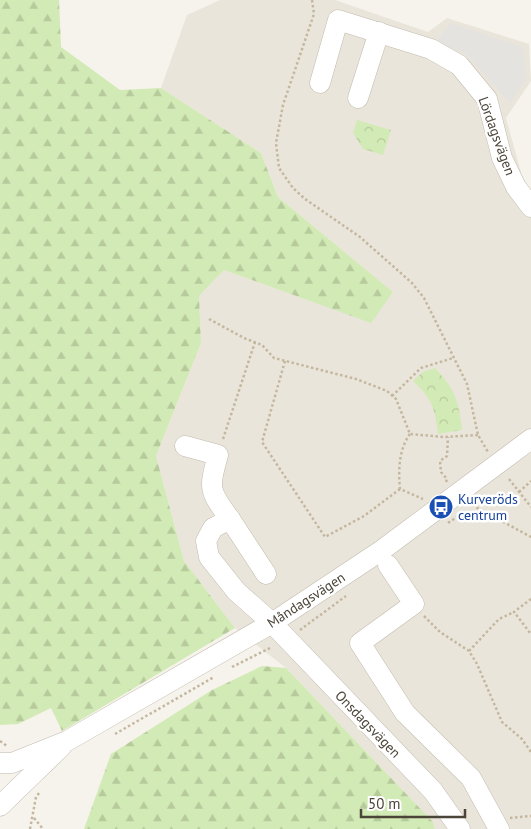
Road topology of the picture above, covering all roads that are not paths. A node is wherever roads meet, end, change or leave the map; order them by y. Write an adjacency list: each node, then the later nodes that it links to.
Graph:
1 (379, 32): 2 (street, Lördagsvägen); 3 (street); 4 (street, Lördagsvägen)
2 (320, 84)
3 (358, 98)
4 (531, 207)
5 (531, 439): 10 (street, Måndagsvägen)
6 (184, 446): 7 (street)
7 (230, 519): 9 (street); 10 (street, Onsdagsvägen)
8 (388, 565): 15 (street)
9 (266, 574)
10 (272, 623): 11 (street, Måndagsvägen); 14 (street, Onsdagsvägen)
11 (67, 741): 12 (street, Måndagsvägen); 13 (street, Måndagsvägen)
12 (0, 763)
13 (0, 806)
14 (460, 829)
15 (499, 829)

